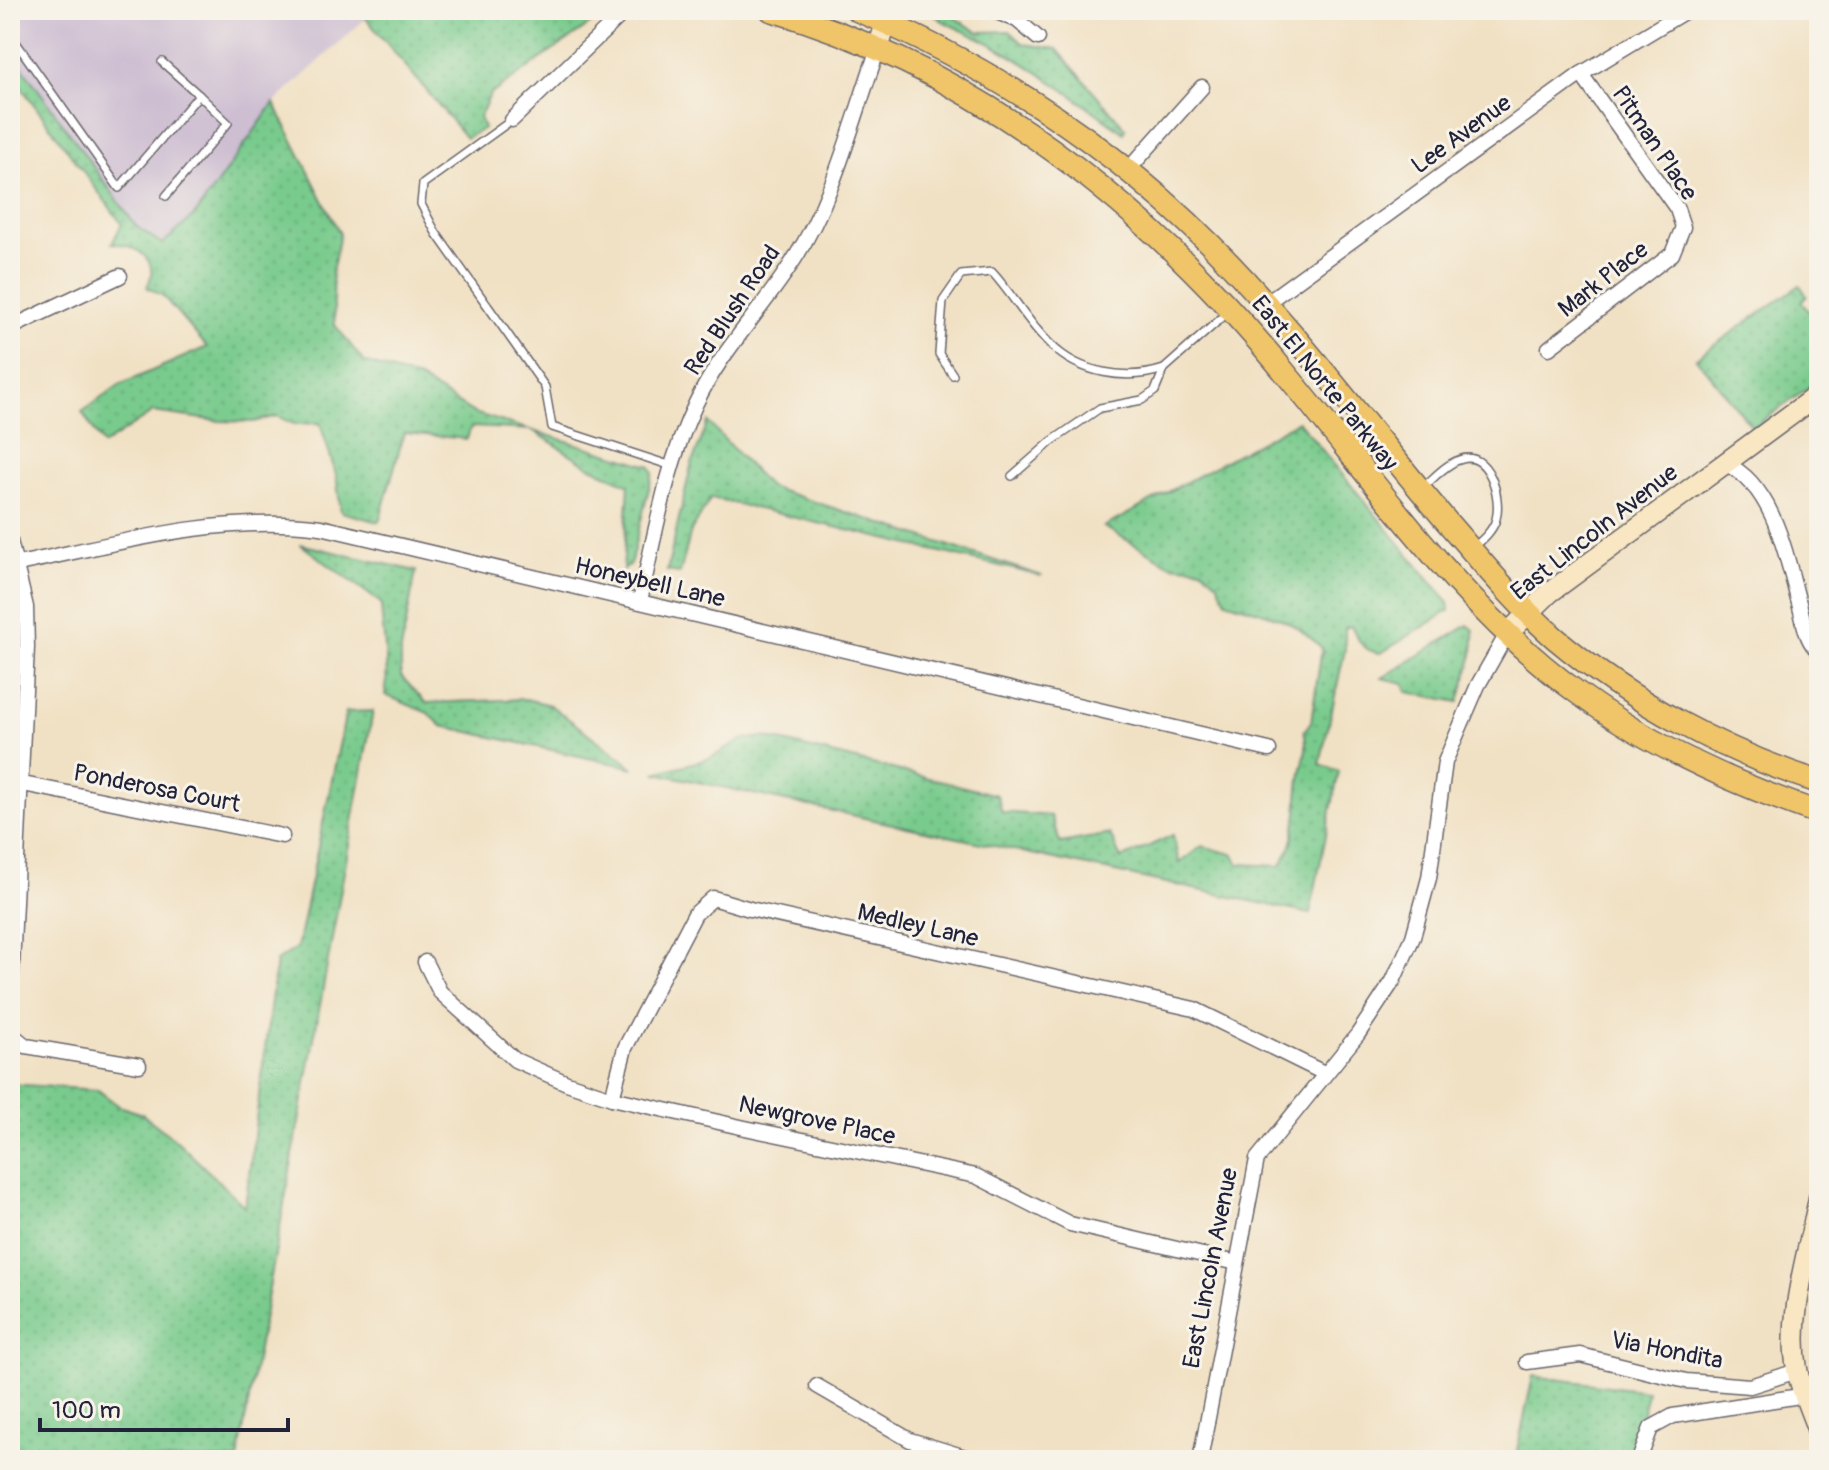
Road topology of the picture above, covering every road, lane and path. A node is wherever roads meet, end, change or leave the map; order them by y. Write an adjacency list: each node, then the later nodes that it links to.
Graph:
1 (626, 10): 14 (street)
2 (771, 10): 9 (main road, East El Norte Parkway)
3 (857, 10): 6 (main road, East El Norte Parkway)
4 (992, 10): 8 (street)
5 (1687, 10): 11 (street, Lee Avenue)
6 (888, 16): 9 (main road); 15 (main road, East El Norte Parkway)
7 (10, 34): 13 (lane)
8 (1038, 38)
9 (878, 49): 20 (main road, East El Norte Parkway); 27 (street, Red Blush Road)
10 (162, 62): 13 (lane)
11 (1581, 74): 17 (street, Pitman Place); 19 (street, Lee Avenue)
12 (1202, 87): 15 (street)
13 (199, 95): 16 (lane)
14 (512, 120): 27 (lane)
15 (1128, 170): 19 (main road, East El Norte Parkway)
16 (166, 196)
17 (1680, 240): 22 (street, Mark Place)
18 (120, 276): 21 (street)
19 (1266, 303): 29 (main road, East El Norte Parkway)
20 (1232, 309): 23 (lane); 35 (main road, East El Norte Parkway)
21 (10, 328)
22 (1549, 348)
23 (1164, 369): 24 (lane); 28 (lane)
24 (953, 375)
25 (1819, 394): 26 (main road, East Lincoln Avenue)
26 (1726, 464): 34 (main road, East Lincoln Avenue); 36 (street)
27 (672, 466): 33 (street, Red Blush Road)
28 (1012, 476)
29 (1419, 489): 31 (main road, East El Norte Parkway); 31 (lane)
30 (10, 541): 32 (street)
31 (1471, 550): 34 (main road, East El Norte Parkway)
32 (18, 564): 33 (street, Honeybell Lane); 39 (street)
33 (640, 601): 37 (street, Honeybell Lane)
34 (1529, 612): 35 (main road, East Lincoln Avenue); 38 (main road, East El Norte Parkway)
35 (1507, 634): 40 (main road, East El Norte Parkway); 46 (street, East Lincoln Avenue)
36 (1819, 651)
37 (1269, 750)
38 (1819, 782)
39 (23, 784): 41 (street, Ponderosa Court); 43 (street)
40 (1819, 813)
41 (282, 836)
42 (425, 962): 47 (street, Newgrove Place)
43 (10, 1009)
44 (10, 1033): 45 (street)
45 (139, 1065)
46 (1324, 1073): 47 (street, Medley Lane); 49 (street, East Lincoln Avenue)
47 (612, 1098): 49 (street, Newgrove Place)
48 (1819, 1198): 51 (main road)
49 (1237, 1263): 56 (street, East Lincoln Avenue)
50 (1527, 1362): 51 (street, Via Hondita)
51 (1797, 1371): 53 (main road)
52 (817, 1386): 55 (street)
53 (1806, 1395): 54 (main road); 57 (street)
54 (1819, 1434)
55 (975, 1460)
56 (1200, 1460)
57 (1639, 1460)

